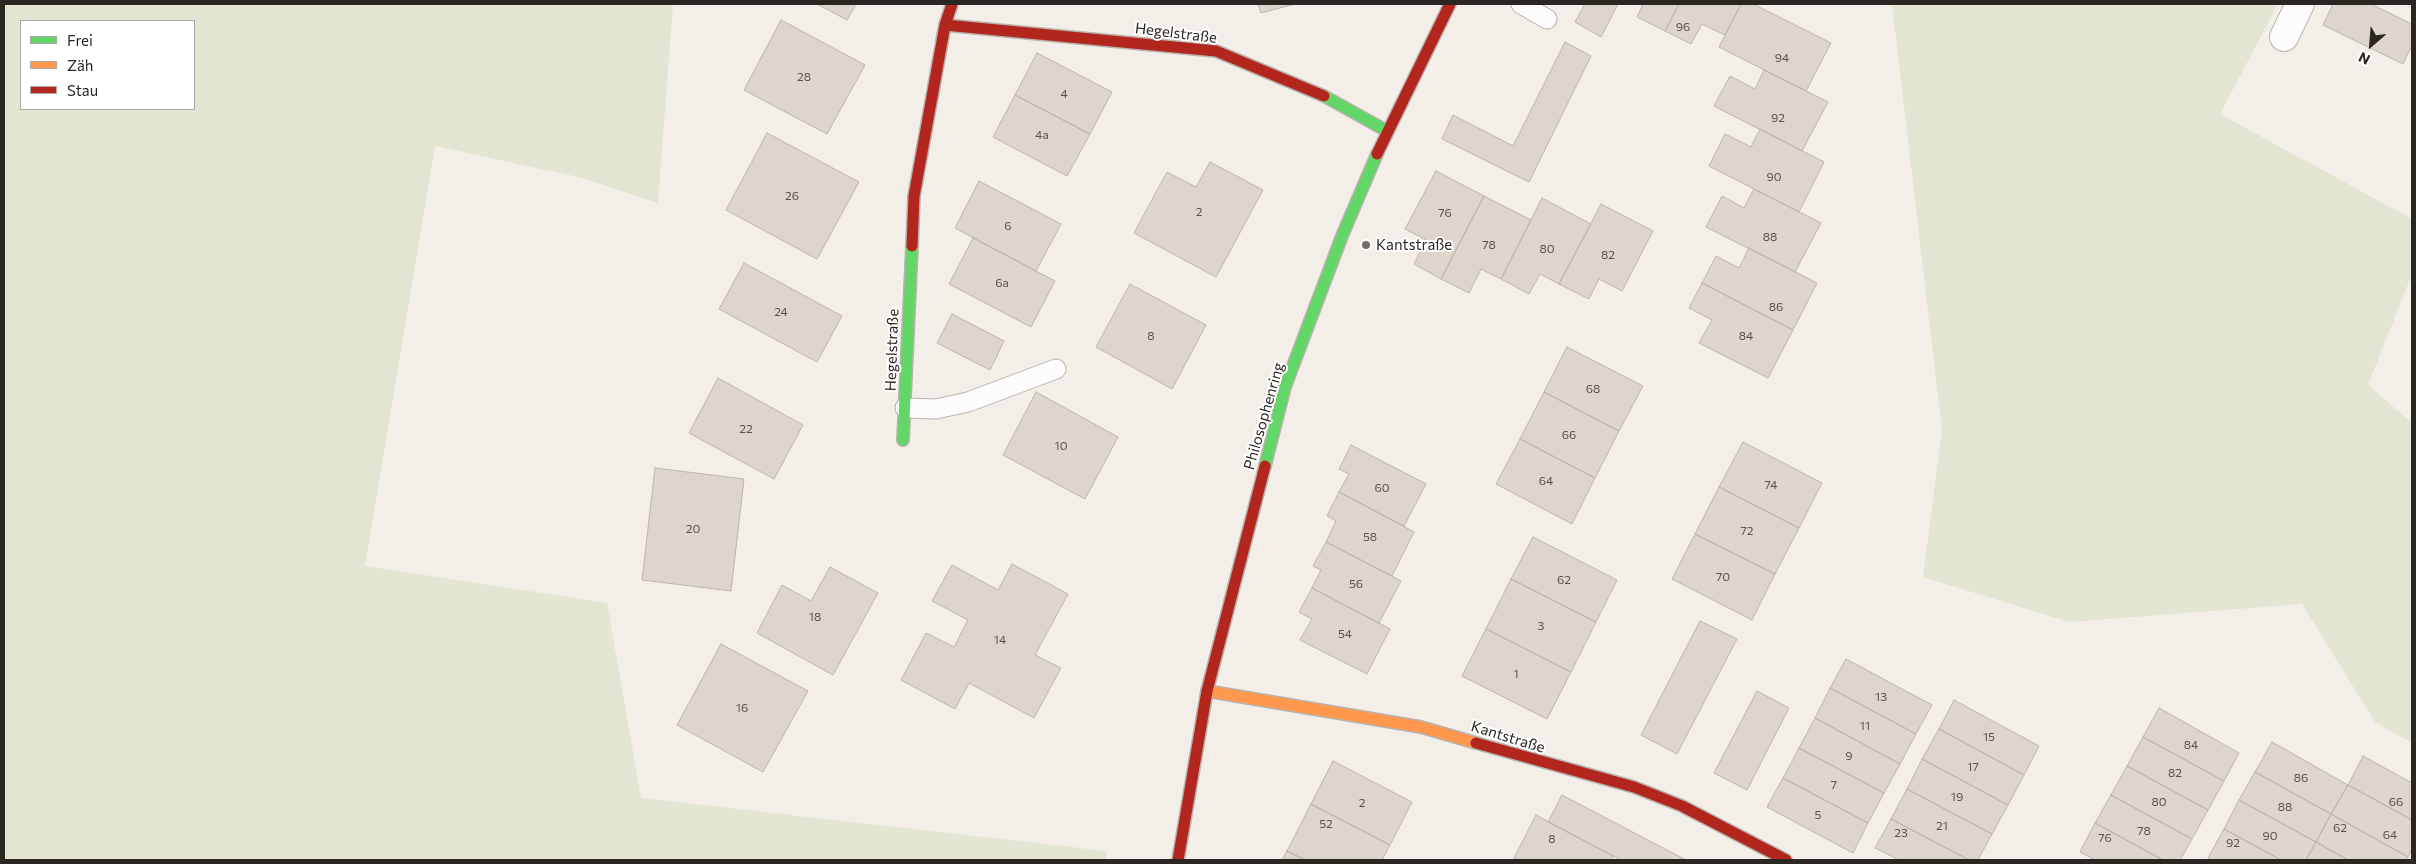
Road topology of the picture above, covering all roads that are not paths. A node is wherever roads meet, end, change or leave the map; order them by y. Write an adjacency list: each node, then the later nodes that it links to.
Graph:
1 (952, 4): 6 (street, Hegelstraße)
2 (1450, 4): 8 (street, Philosophenring)
3 (1521, 4): 5 (lane)
4 (2300, 4): 7 (street)
5 (1547, 18)
6 (945, 25): 8 (street, Hegelstraße); 10 (street, Hegelstraße)
7 (2284, 37)
8 (1387, 130): 12 (street, Philosophenring)
9 (1056, 369): 10 (lane)
10 (905, 408): 11 (street, Hegelstraße)
11 (903, 440)
12 (1208, 691): 13 (street, Philosophenring); 14 (street, Kantstraße)
13 (1178, 860)
14 (1786, 860)

